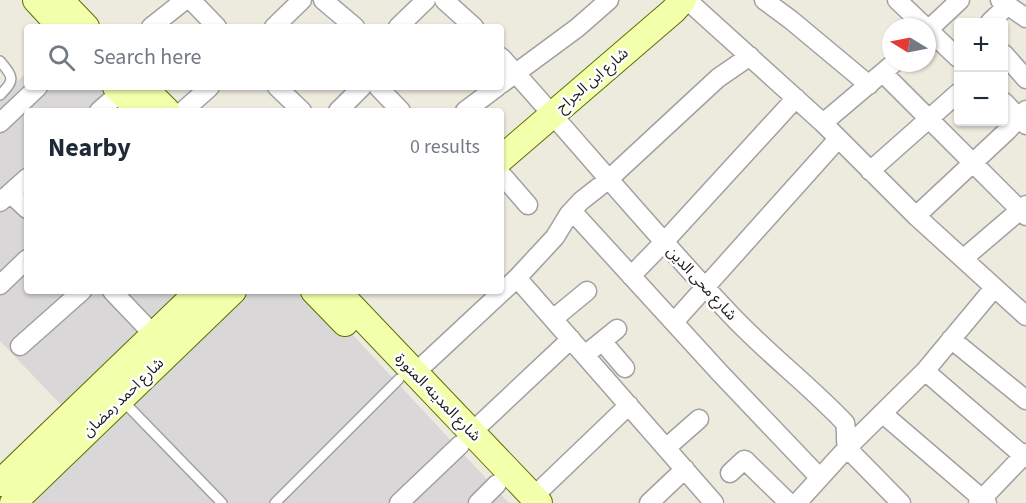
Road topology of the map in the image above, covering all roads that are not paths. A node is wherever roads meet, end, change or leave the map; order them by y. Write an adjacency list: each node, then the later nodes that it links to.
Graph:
1 (36, 0): 19 (street)
2 (60, 0): 20 (street)
3 (185, 0): 21 (street)
4 (190, 0): 22 (street)
5 (302, 0): 23 (street)
6 (323, 0): 24 (street)
7 (426, 0): 25 (street)
8 (444, 0): 26 (street)
9 (609, 0): 35 (street)
10 (685, 0): 29 (street); 60 (street, شارع ابن الجراح)
11 (764, 0): 38 (street)
12 (897, 0): 15 (street)
13 (960, 0): 18 (street)
14 (1004, 3): 16 (street); 17 (street)
15 (916, 18)
16 (993, 18)
17 (1026, 18)
18 (936, 22)
19 (58, 24)
20 (83, 24)
21 (155, 24)
22 (214, 24)
23 (277, 24)
24 (351, 24)
25 (401, 24)
26 (471, 24)
27 (936, 37): 28 (street)
28 (954, 53)
29 (750, 56): 50 (street); 70 (street)
30 (1008, 59): 36 (street)
31 (504, 60): 35 (street, شارع محى الدين)
32 (0, 61): 48 (lane)
33 (884, 72): 38 (street)
34 (891, 72): 62 (street)
35 (516, 73): 37 (street); 60 (street, شارع محى الدين)
36 (1026, 79)
37 (504, 82)
38 (869, 85): 64 (street)
39 (35, 90): 63 (street)
40 (126, 90): 52 (street)
41 (128, 90): 53 (street)
42 (129, 90): 54 (street)
43 (207, 90): 55 (street)
44 (280, 90): 56 (street)
45 (359, 90): 57 (street)
46 (381, 90): 58 (street)
47 (494, 90): 59 (street)
48 (0, 95)
49 (954, 97): 62 (street)
50 (796, 98): 64 (street); 78 (street)
51 (1008, 105): 61 (street)
52 (103, 108)
53 (138, 108)
54 (161, 108)
55 (186, 108)
56 (299, 108)
57 (341, 108)
58 (398, 108)
59 (469, 108)
60 (553, 114): 66 (street, شارع ابن الجراح); 70 (street, شارع محى الدين)
61 (1024, 118): 67 (street)
62 (930, 119): 67 (street); 68 (street)
63 (0, 123)
64 (823, 123): 65 (street)
65 (838, 139): 68 (street); 84 (street)
66 (504, 156)
67 (973, 163): 75 (street); 77 (street)
68 (870, 171): 77 (street)
69 (504, 177): 73 (street)
70 (609, 179): 76 (street); 78 (street, شارع محى الدين)
71 (24, 181): 72 (street)
72 (5, 198): 74 (street)
73 (528, 205)
74 (24, 208)
75 (1024, 210): 79 (street)
76 (572, 211): 81 (street); 82 (street)
77 (916, 216): 79 (street)
78 (664, 242): 81 (street); 84 (street, شارع محى الدين)
79 (964, 258): 85 (street)
80 (24, 262): 83 (street)
81 (631, 276): 97 (street)
82 (517, 278): 86 (street); 96 (street)
83 (0, 285)
84 (705, 287): 97 (street); 115 (street, شارع محى الدين)
85 (994, 288): 95 (street); 101 (street)
86 (504, 290)
87 (587, 291): 96 (street)
88 (79, 294): 103 (street)
89 (115, 294): 99 (street)
90 (196, 294): 99 (street, شارع احمد رمضان)
91 (230, 294): 108 (street, شارع احمد رمضان)
92 (317, 294): 107 (street, شارع المدينه المنورة)
93 (345, 294): 107 (street, شارع المدينه المنورة)
94 (499, 294): 107 (street)
95 (1026, 316)
96 (553, 320): 100 (street)
97 (674, 322): 119 (street)
98 (617, 329): 102 (street)
99 (154, 335): 120 (street, شارع احمد رمضان)
100 (571, 339): 104 (street); 113 (street)
101 (951, 339): 106 (street); 109 (street)
102 (602, 341): 104 (street); 105 (street)
103 (20, 346)
104 (585, 356): 110 (street)
105 (625, 368)
106 (925, 371): 111 (street); 116 (street)
107 (407, 376): 113 (street, شارع المدينه المنورة); 127 (lane)
108 (120, 398): 125 (street, شارع احمد رمضان); 126 (lane)
109 (1026, 400)
110 (629, 405): 114 (street); 123 (street)
111 (882, 413): 115 (street); 124 (street)
112 (699, 419): 114 (street)
113 (466, 438): 121 (street, شارع المدينه المنورة); 123 (street, شارع المدينه المنورة); 128 (street)
114 (666, 448): 117 (street)
115 (847, 448): 119 (street); 122 (street)
116 (1025, 455): 124 (street)
117 (685, 469): 130 (street); 131 (street)
118 (729, 473): 132 (street)
119 (820, 478): 133 (street)
120 (0, 483)
121 (497, 484): 123 (street, شارع المدينه المنورة); 129 (street)
122 (894, 500)
123 (529, 501)
124 (982, 502)
125 (13, 503)
126 (222, 503)
127 (275, 503)
128 (399, 503)
129 (477, 503)
130 (649, 503)
131 (714, 503)
132 (789, 503)
133 (796, 503)

